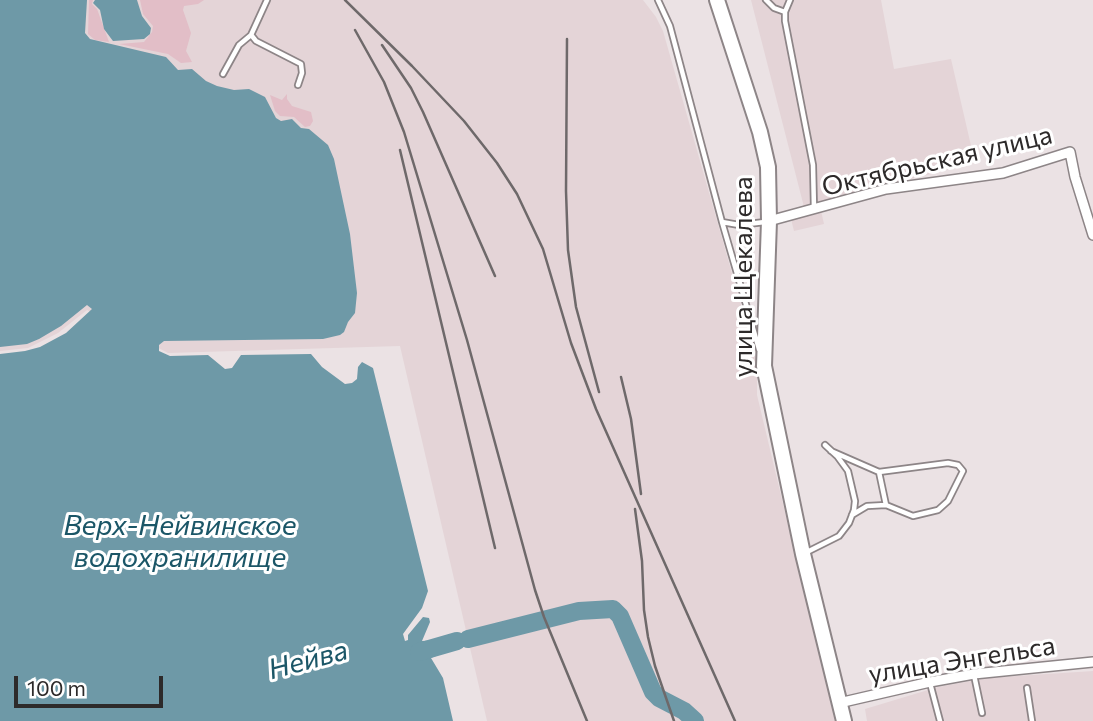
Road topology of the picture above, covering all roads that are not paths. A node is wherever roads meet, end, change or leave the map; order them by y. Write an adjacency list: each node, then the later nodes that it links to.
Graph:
1 (267, 0): 7 (lane)
2 (658, 0): 12 (lane)
3 (717, 0): 11 (main road, улица Щекалева)
4 (766, 0): 6 (lane)
5 (790, 0): 6 (lane)
6 (785, 12): 10 (lane)
7 (251, 35): 8 (lane); 9 (lane)
8 (223, 74)
9 (298, 85)
10 (814, 210): 11 (street, Октябрьская улица); 13 (street, Октябрьская улица)
11 (769, 221): 12 (lane); 14 (main road, улица Щекалева)
12 (722, 222): 14 (lane)
13 (1093, 235)
14 (764, 366): 20 (main road, улица Щекалева)
15 (825, 445): 16 (lane)
16 (831, 451): 17 (lane); 19 (lane)
17 (879, 472): 18 (lane); 18 (lane)
18 (886, 505): 19 (lane)
19 (852, 515): 20 (lane)
20 (803, 554): 25 (main road, улица Щекалева)
21 (1093, 662): 22 (street, улица Энгельса)
22 (974, 674): 23 (street, улица Энгельса); 26 (lane)
23 (930, 682): 25 (street, улица Энгельса); 28 (lane)
24 (1027, 688): 29 (lane)
25 (839, 703): 27 (main road, улица Щекалева)
26 (982, 713)
27 (844, 721)
28 (940, 721)
29 (1032, 721)

